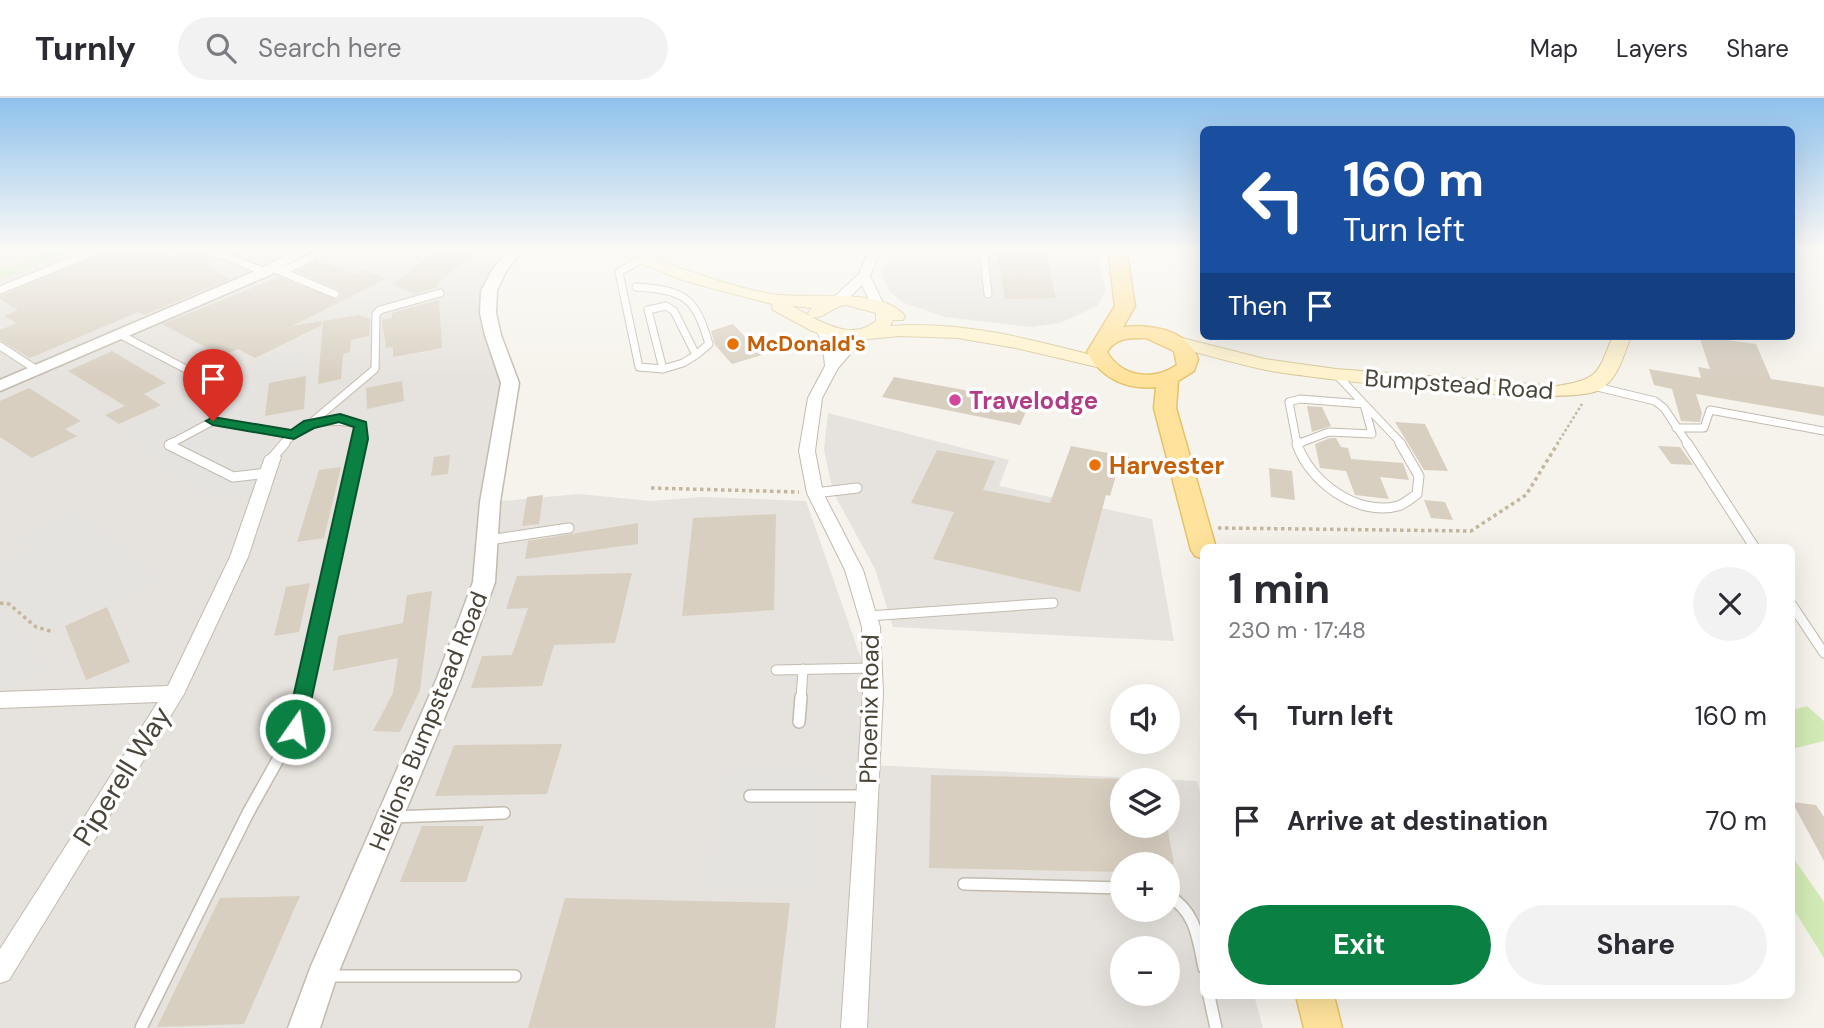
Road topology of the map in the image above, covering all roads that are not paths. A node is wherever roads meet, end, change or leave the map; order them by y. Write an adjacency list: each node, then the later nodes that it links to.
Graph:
1 (223, 291): 18 (street)
2 (328, 291): 11 (lane)
3 (489, 291): 48 (street, Helions Bumpstead Road)
4 (623, 291): 30 (lane)
5 (672, 291): 25 (lane)
6 (742, 291): 12 (main road)
7 (846, 291): 13 (street)
8 (872, 291): 15 (street)
9 (1123, 291): 14 (main road)
10 (440, 293): 39 (lane)
11 (335, 294)
12 (768, 300): 13 (main road); 16 (main road)
13 (834, 302): 15 (main road); 16 (main road)
14 (1125, 306): 20 (main road); 24 (main road)
15 (881, 308): 17 (main road); 19 (main road)
16 (820, 328): 19 (main road); 27 (street)
17 (933, 330): 19 (main road); 22 (main road)
18 (119, 334): 29 (street); 36 (lane)
19 (865, 334): 27 (street, Phoenix Road)
20 (1168, 338): 24 (main road); 26 (main road, Bumpstead Road); 28 (main road)
21 (1620, 340): 35 (main road)
22 (1024, 344): 24 (main road)
23 (0, 346): 29 (lane)
24 (1103, 348): 33 (main road)
25 (696, 355): 30 (lane); 30 (lane)
26 (1265, 364): 28 (main road, Bumpstead Road); 31 (main road, Bumpstead Road)
27 (832, 366): 46 (street, Phoenix Road)
28 (1186, 368): 32 (main road)
29 (37, 370): 34 (street)
30 (663, 370)
31 (1336, 374): 35 (main road, Bumpstead Road); 37 (lane)
32 (1167, 379): 33 (main road); 38 (main road)
33 (1139, 381): 38 (main road)
34 (0, 386)
35 (1593, 386): 40 (lane)
36 (224, 389)
37 (1364, 404): 43 (lane); 43 (lane); 43 (lane)
38 (1165, 408): 49 (main road)
39 (309, 424): 42 (lane); 74 (lane)
40 (1676, 428): 41 (lane); 50 (lane)
41 (1824, 431)
42 (294, 435): 44 (lane); 44 (lane)
43 (1297, 444)
44 (271, 465): 58 (street)
45 (857, 488): 46 (lane)
46 (815, 493): 53 (street, Phoenix Road)
47 (569, 528): 48 (lane)
48 (489, 540): 64 (street, Helions Bumpstead Road)
49 (1202, 544)
50 (1752, 544)
51 (1053, 603): 53 (lane)
52 (1795, 610): 54 (lane)
53 (868, 616): 55 (street, Phoenix Road)
54 (1824, 653)
55 (872, 668): 56 (lane); 62 (street, Phoenix Road)
56 (803, 669): 57 (lane); 60 (lane)
57 (776, 670)
58 (174, 694): 59 (street, Piperell Way); 69 (street, Piperell Way)
59 (0, 699)
60 (799, 722)
61 (750, 796): 62 (lane)
62 (868, 796): 76 (street, Phoenix Road)
63 (504, 813): 64 (lane)
64 (390, 817): 70 (street, Helions Bumpstead Road)
65 (964, 884): 66 (lane)
66 (1110, 888)
67 (1180, 900): 68 (lane)
68 (1200, 947)
69 (0, 971)
70 (322, 976): 71 (lane); 75 (street, Helions Bumpstead Road)
71 (515, 976)
72 (1210, 999): 77 (lane)
73 (1316, 999): 78 (main road)
74 (141, 1028)
75 (304, 1028)
76 (854, 1028)
77 (1216, 1028)
78 (1323, 1028)

